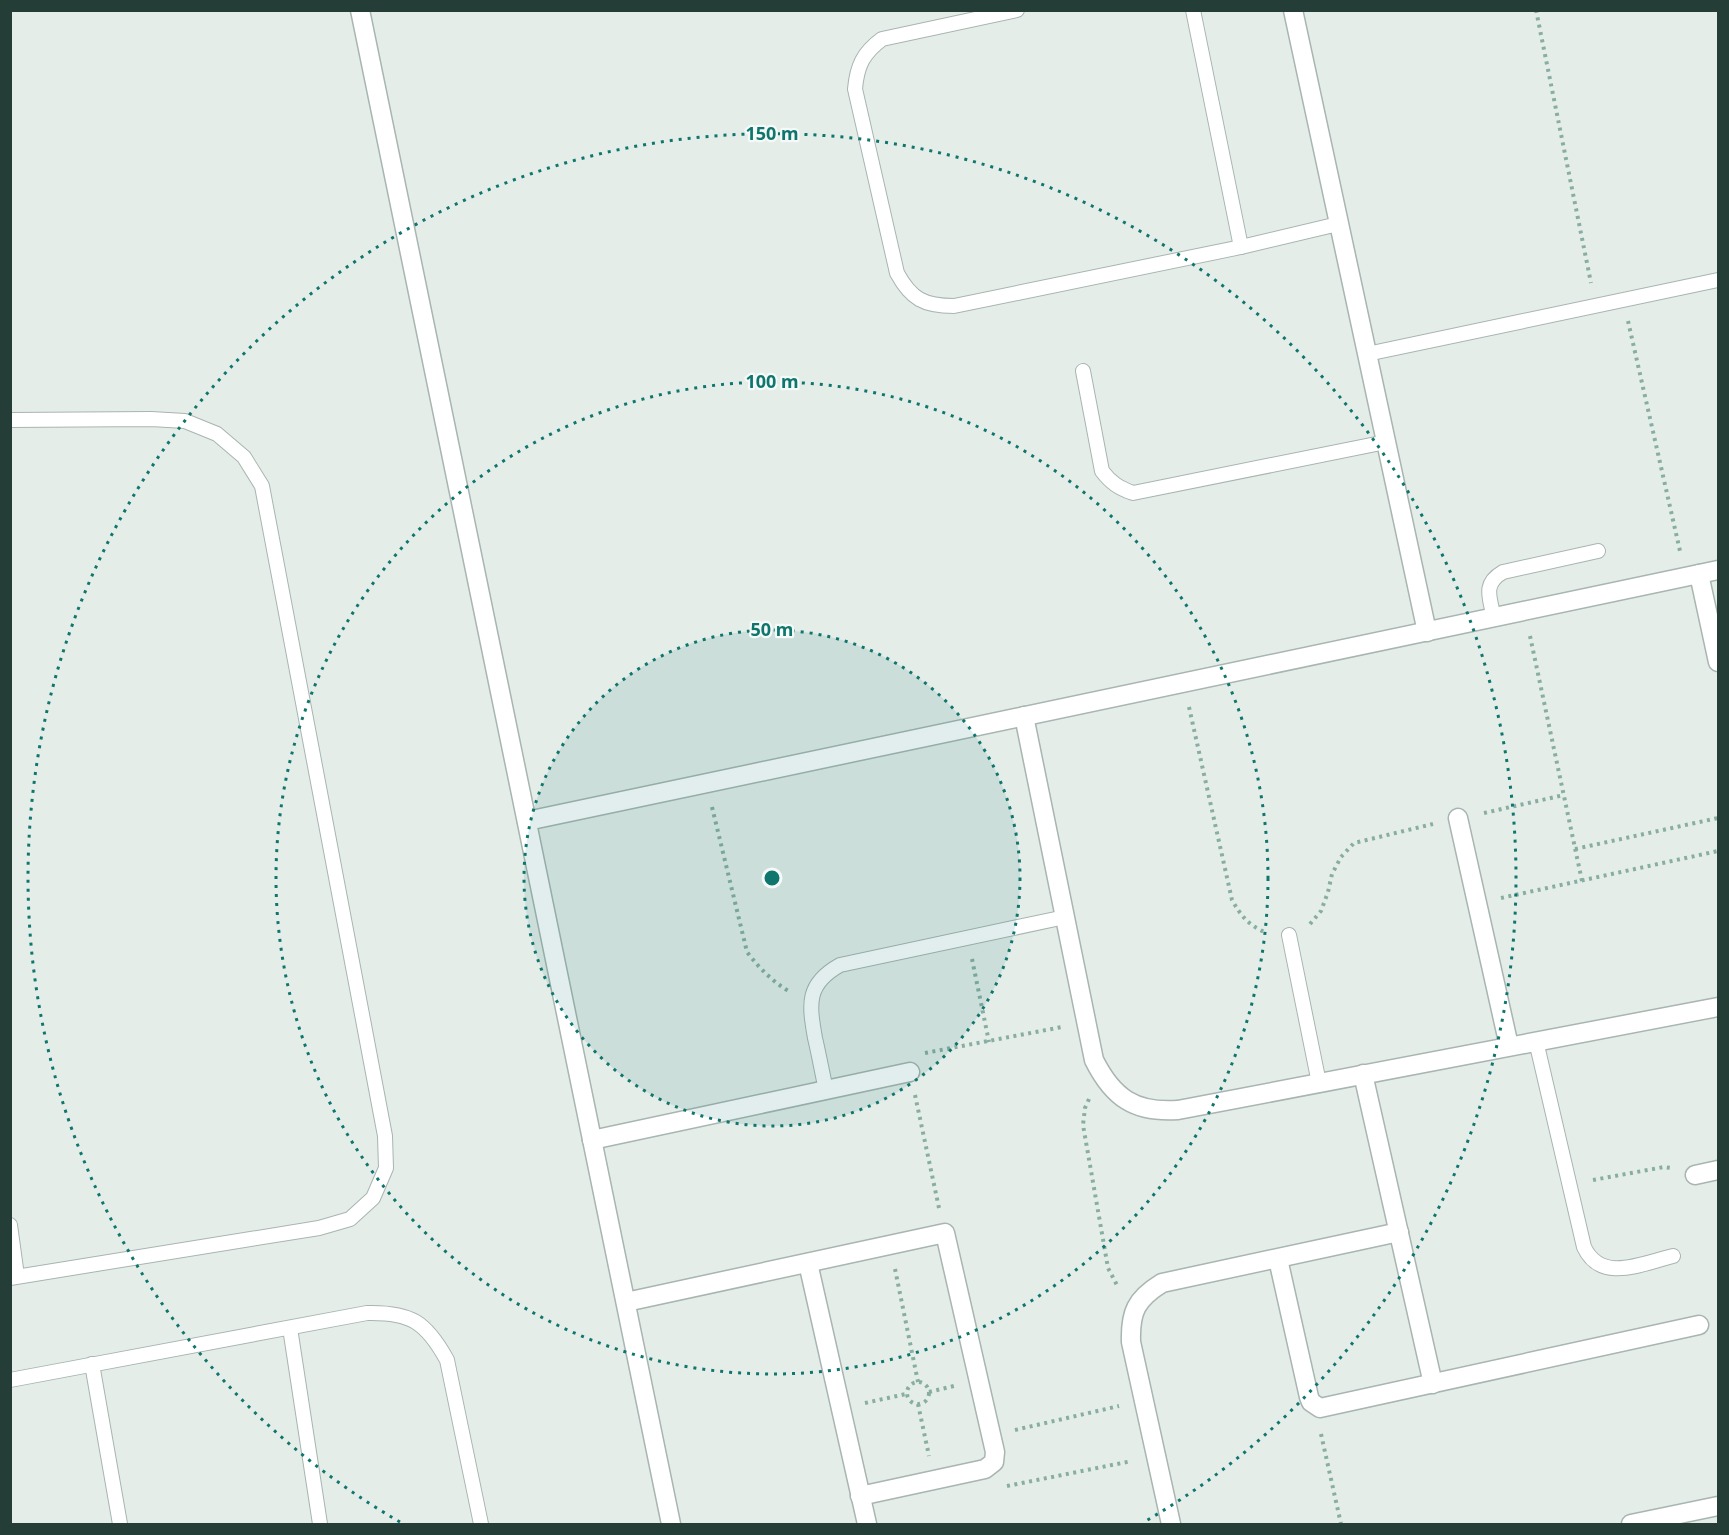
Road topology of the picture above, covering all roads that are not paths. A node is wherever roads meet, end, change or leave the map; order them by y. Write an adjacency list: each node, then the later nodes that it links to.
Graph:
1 (360, 10): 20 (street)
2 (1017, 10): 6 (lane)
3 (1193, 10): 6 (lane)
4 (1293, 10): 5 (street)
5 (1338, 224): 6 (lane); 8 (street)
6 (1241, 247)
7 (1719, 280): 8 (lane)
8 (1367, 354): 11 (street)
9 (1083, 371): 11 (lane)
10 (10, 420): 38 (lane)
11 (1386, 442): 16 (street)
12 (1598, 551): 15 (lane)
13 (1719, 570): 14 (street)
14 (1693, 576): 15 (street); 17 (street)
15 (1494, 618): 16 (street)
16 (1427, 632): 18 (street)
17 (1719, 662)
18 (1024, 716): 20 (street); 21 (street)
19 (1458, 818): 25 (street)
20 (526, 821): 30 (street)
21 (1065, 917): 28 (street); 29 (lane)
22 (1289, 935): 28 (lane)
23 (1719, 1007): 24 (street)
24 (1536, 1041): 25 (street); 35 (lane)
25 (1509, 1046): 27 (street)
26 (910, 1072): 29 (street)
27 (1364, 1074): 28 (street); 34 (street)
28 (1319, 1083)
29 (826, 1090): 30 (street)
30 (592, 1140): 39 (street)
31 (1719, 1170): 32 (street)
32 (1695, 1175)
33 (10, 1225): 38 (lane)
34 (1399, 1232): 36 (street); 44 (street)
35 (1673, 1256)
36 (1278, 1259): 44 (street); 52 (street)
37 (808, 1263): 39 (street); 45 (street); 45 (street)
38 (14, 1277)
39 (626, 1302): 50 (street)
40 (1699, 1325): 44 (street)
41 (290, 1328): 42 (lane); 48 (lane); 49 (lane)
42 (92, 1365): 43 (lane); 47 (lane)
43 (10, 1380)
44 (1433, 1384)
45 (860, 1496): 51 (street)
46 (1719, 1506): 53 (street)
47 (120, 1524)
48 (320, 1524)
49 (481, 1524)
50 (671, 1524)
51 (867, 1524)
52 (1171, 1524)
53 (1631, 1524)

